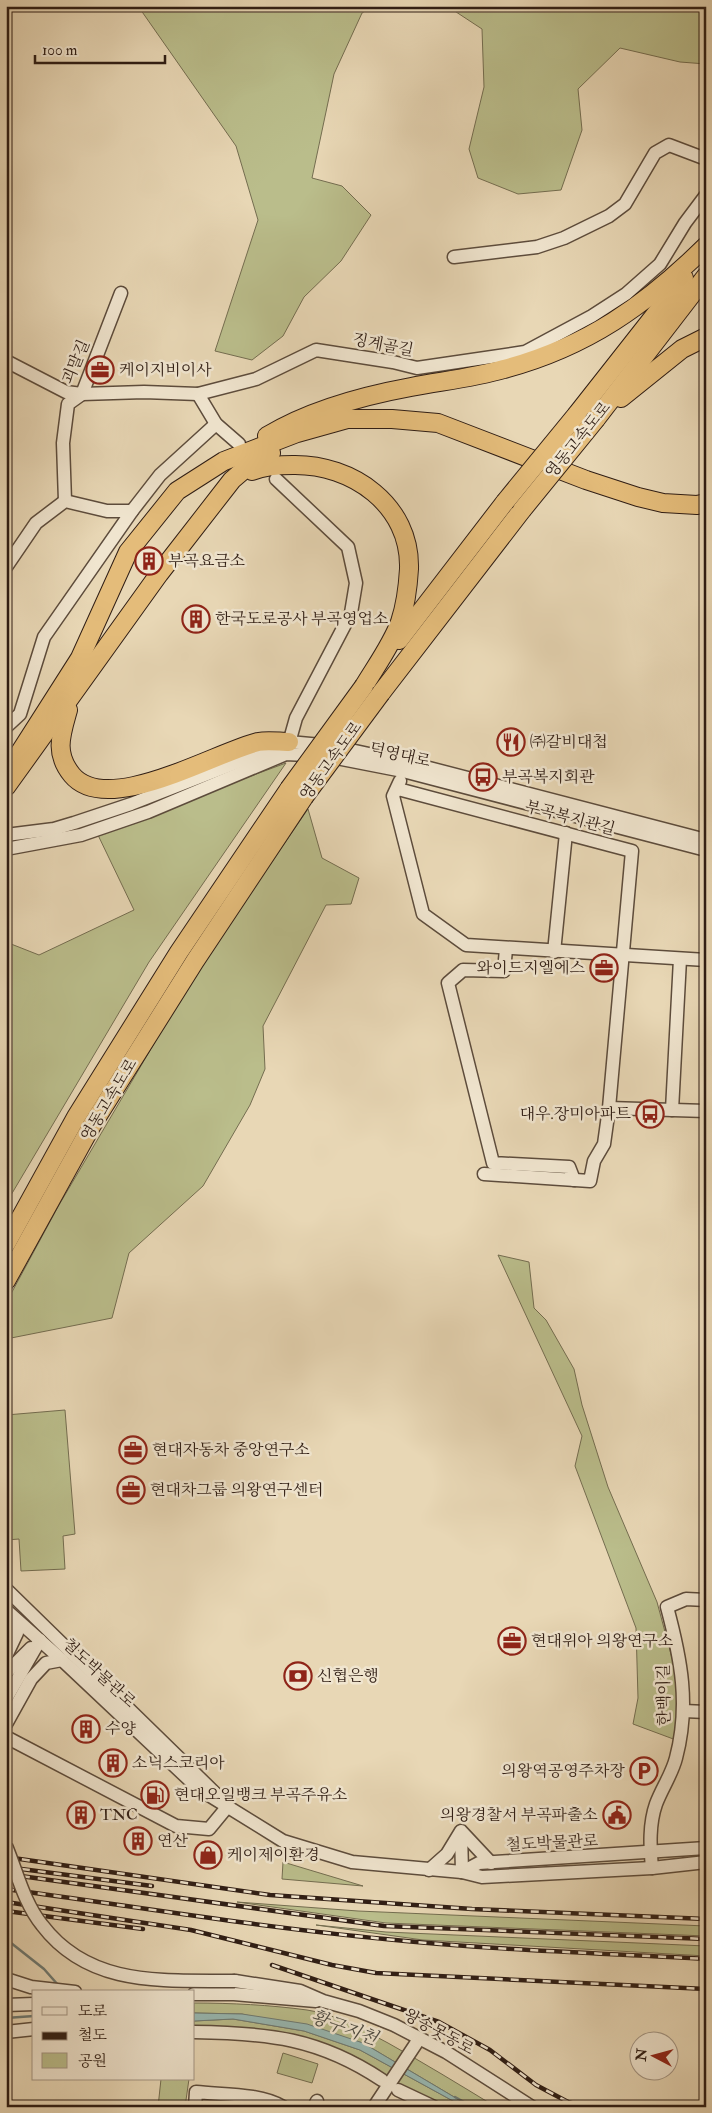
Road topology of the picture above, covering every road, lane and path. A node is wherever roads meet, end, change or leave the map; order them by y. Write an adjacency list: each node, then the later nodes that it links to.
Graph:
1 (706, 159): 5 (street)
2 (706, 195): 11 (street, 징계골길)
3 (706, 246): 15 (highway)
4 (706, 250): 23 (highway, 영동고속도로, bridge)
5 (454, 257)
6 (706, 276): 12 (highway, 영동고속도로)
7 (121, 293): 10 (street, 괴말길)
8 (706, 337): 12 (highway)
9 (6, 361): 10 (street, 징계골길)
10 (82, 394): 11 (street, 징계골길); 18 (street, 괴말길)
11 (198, 394): 13 (street)
12 (596, 419): 33 (highway, 영동고속도로, bridge)
13 (216, 424): 14 (street); 20 (street)
14 (239, 444)
15 (224, 461): 19 (highway); 25 (highway)
16 (276, 479): 27 (street)
17 (232, 480): 21 (highway); 23 (highway); 24 (highway)
18 (65, 502): 20 (street); 22 (street)
19 (706, 503)
20 (132, 511): 26 (street)
21 (706, 511)
22 (6, 567)
23 (364, 686): 33 (highway, 영동고속도로, bridge)
24 (72, 697): 27 (highway); 31 (highway)
25 (39, 721): 28 (highway); 30 (highway)
26 (6, 727)
27 (288, 748): 29 (street, 덕영대로); 35 (street, 덕영대로); 37 (street, 덕영대로)
28 (6, 754)
29 (404, 767): 32 (street); 36 (street, 덕영대로); 38 (street, 덕영대로)
30 (6, 774)
31 (6, 788)
32 (398, 789): 34 (street, 부곡복지관길); 39 (street)
33 (296, 793): 49 (highway, 영동고속도로); 50 (highway, 영동고속도로)
34 (566, 834): 40 (street); 41 (street, 부곡복지관길)
35 (6, 835)
36 (706, 840)
37 (6, 849)
38 (706, 850)
39 (506, 949): 40 (street); 48 (street)
40 (554, 952): 41 (street)
41 (623, 956): 42 (street); 44 (street)
42 (680, 959): 43 (street); 45 (street)
43 (706, 960)
44 (609, 1108): 45 (street); 48 (street)
45 (672, 1110): 46 (street)
46 (706, 1111)
47 (484, 1174): 48 (street)
48 (574, 1180)
49 (6, 1244)
50 (6, 1281)
51 (6, 1588): 54 (street, 철도박물관로)
52 (706, 1600): 60 (street, 한백이길)
53 (11, 1615): 55 (street, 철도박물관로); 56 (street)
54 (49, 1630): 55 (street); 64 (street, 철도박물관로)
55 (40, 1640): 57 (street, 철도박물관로); 58 (street); 59 (street)
56 (6, 1656)
57 (62, 1660): 62 (street); 64 (street, 철도박물관로)
58 (6, 1673)
59 (6, 1698)
60 (684, 1711): 61 (street); 68 (street, 한백이길)
61 (706, 1712)
62 (6, 1724)
63 (6, 1737): 64 (street)
64 (228, 1806): 72 (street, 철도박물관로)
65 (461, 1831): 70 (street); 72 (street); 73 (street)
66 (6, 1846): 75 (street, bridge)
67 (706, 1848): 68 (street, 철도박물관로)
68 (650, 1853): 70 (street, 철도박물관로); 71 (street, 한백이길)
69 (706, 1862): 71 (street, 철도박물관로)
70 (491, 1863): 73 (street, 철도박물관로)
71 (652, 1868): 73 (street, 철도박물관로)
72 (429, 1870): 73 (street, 철도박물관로)
73 (462, 1872)
74 (6, 1980): 76 (street)
75 (234, 1988): 77 (street); 83 (street, 왕송못동로)
76 (57, 1990)
77 (195, 1994)
78 (32, 2004): 79 (street)
79 (6, 2005)
80 (32, 2029): 81 (street)
81 (6, 2032)
82 (195, 2032): 84 (street)
83 (419, 2039): 84 (street); 89 (street, 왕송못동로)
84 (390, 2084): 87 (street); 88 (street)
85 (195, 2107): 86 (street)
86 (283, 2107)
87 (374, 2107)
88 (434, 2107)
89 (532, 2107)

